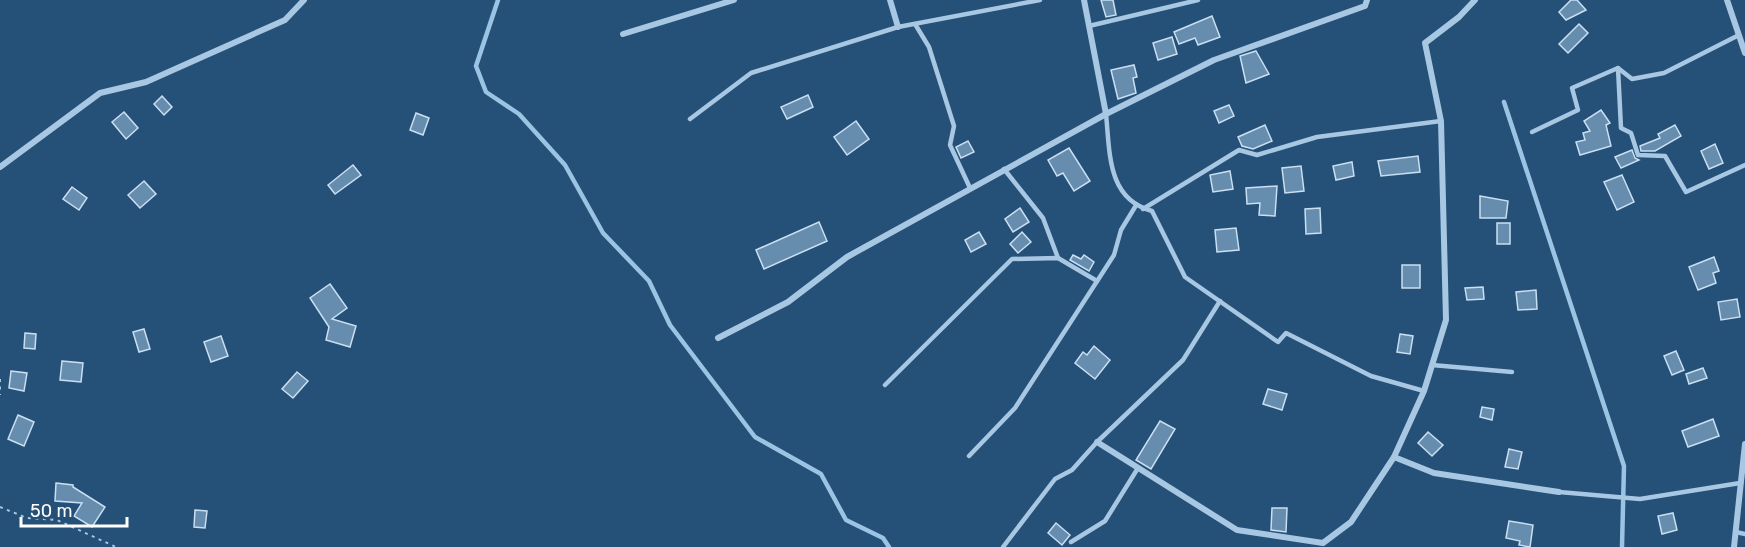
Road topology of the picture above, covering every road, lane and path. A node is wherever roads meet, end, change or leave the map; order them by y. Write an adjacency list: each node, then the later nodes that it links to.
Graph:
1 (304, 0): 22 (street)
2 (734, 0): 13 (street)
3 (890, 0): 12 (street)
4 (1040, 0): 10 (lane)
5 (1084, 0): 11 (street)
6 (1198, 0): 11 (lane)
7 (1367, 0): 17 (street)
8 (1475, 0): 19 (street)
9 (1727, 0): 14 (street)
10 (915, 24): 12 (lane); 24 (lane)
11 (1089, 26): 17 (street)
12 (898, 27): 18 (lane)
13 (622, 34)
14 (1739, 35): 15 (street); 16 (lane)
15 (1745, 53)
16 (1618, 68): 20 (lane); 21 (lane)
17 (1106, 114): 23 (street); 25 (lane)
18 (690, 119)
19 (1441, 121): 26 (lane); 31 (street)
20 (1532, 132)
21 (1745, 165)
22 (0, 166)
23 (1004, 169): 24 (street); 27 (lane)
24 (970, 188): 30 (street)
25 (1135, 207): 26 (lane); 28 (lane)
26 (1143, 209): 29 (lane)
27 (1058, 258): 28 (lane); 34 (lane)
28 (1097, 281): 39 (lane)
29 (1220, 301): 35 (lane); 37 (lane)
30 (718, 338)
31 (1432, 365): 32 (lane); 35 (street)
32 (1512, 372)
33 (0, 379): 36 (path)
34 (885, 385)
35 (1424, 391): 40 (street)
36 (0, 395)
37 (1097, 442): 41 (street); 51 (lane)
38 (1745, 444): 42 (street)
39 (969, 456)
40 (1394, 457): 43 (street); 49 (street)
41 (1138, 468): 48 (lane); 49 (street)
42 (1740, 483): 43 (lane); 45 (street)
43 (1559, 492)
44 (0, 507): 50 (path)
45 (1741, 512): 46 (street)
46 (1736, 532): 47 (lane); 52 (street)
47 (1745, 534)
48 (1071, 542)
49 (1321, 545)
50 (116, 547)
51 (1003, 547)
52 (1734, 547)

